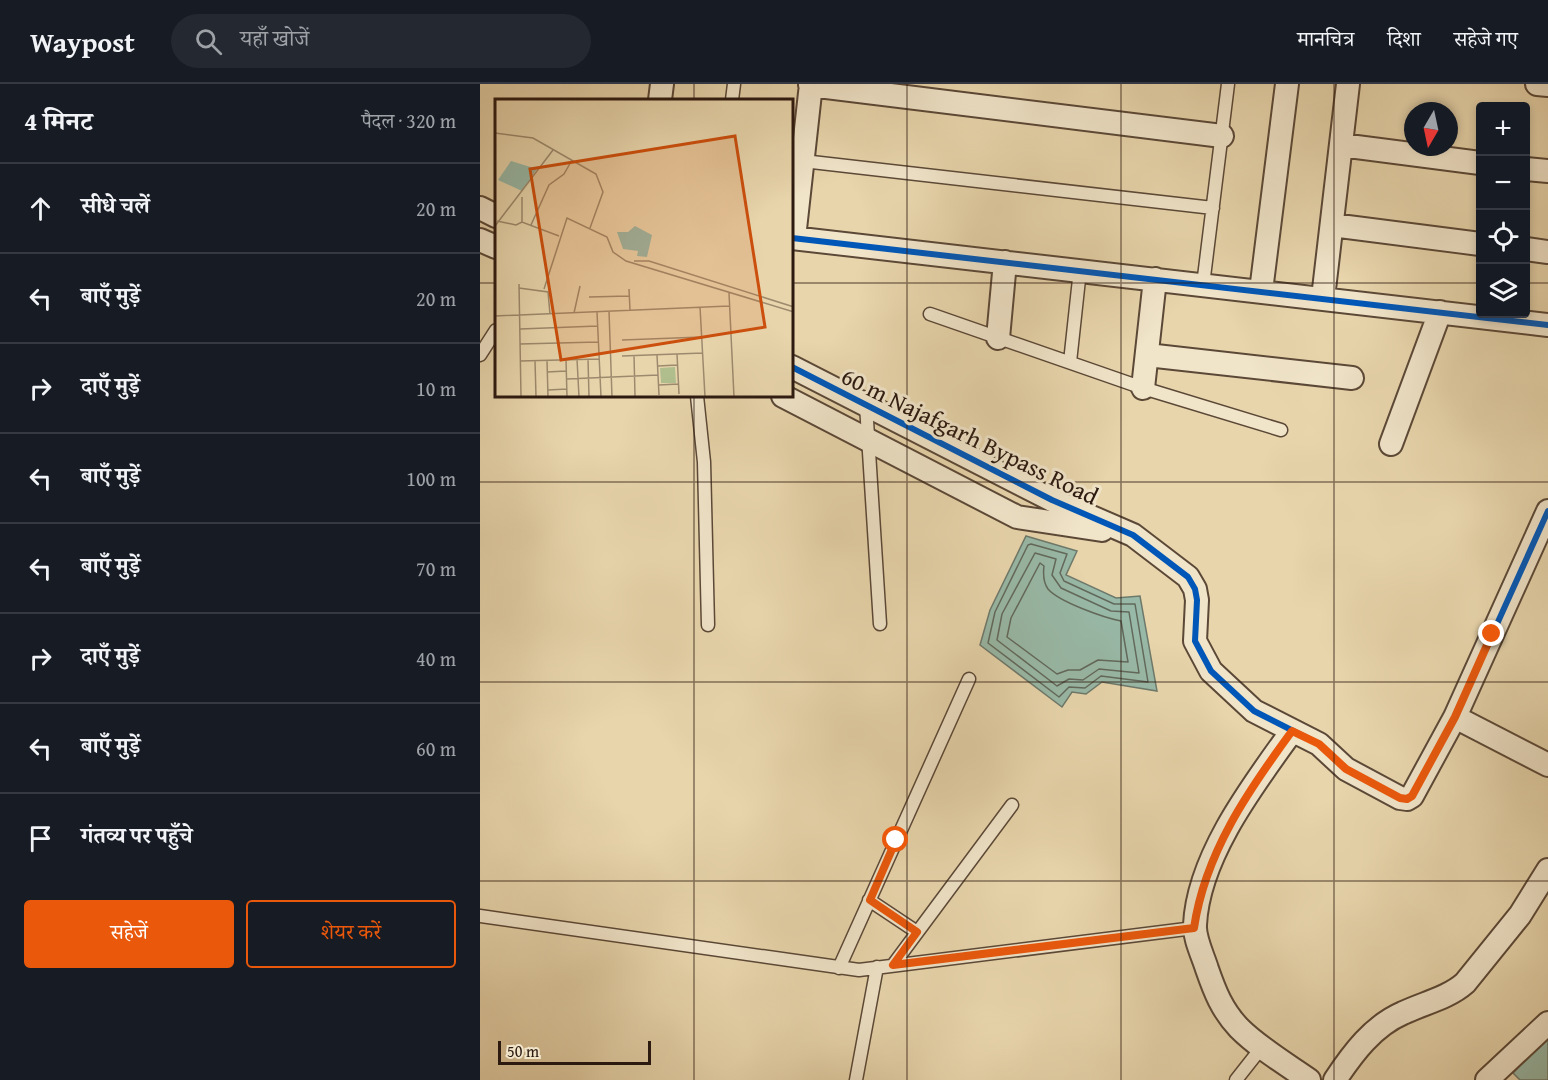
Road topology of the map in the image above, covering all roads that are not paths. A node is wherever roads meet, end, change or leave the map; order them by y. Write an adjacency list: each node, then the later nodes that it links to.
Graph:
1 (662, 84): 9 (street)
2 (734, 84): 10 (lane)
3 (1228, 84): 11 (lane)
4 (1287, 84): 32 (street)
5 (1348, 84): 12 (street)
6 (1537, 84): 8 (street)
7 (810, 85): 11 (street); 13 (street)
8 (1548, 85)
9 (660, 99)
10 (732, 99)
11 (1222, 136): 18 (lane)
12 (1341, 145): 14 (street); 20 (street)
13 (803, 161): 18 (lane); 21 (street)
14 (1476, 162)
15 (1530, 169): 16 (street)
16 (1548, 171)
17 (480, 208): 19 (street)
18 (1213, 208): 31 (lane)
19 (495, 216)
20 (1332, 225): 24 (street); 33 (street)
21 (794, 230)
22 (794, 238): 28 (street)
23 (480, 240): 25 (street)
24 (1476, 243)
25 (495, 248)
26 (1530, 250): 27 (street)
27 (1548, 252)
28 (1005, 262): 29 (street); 38 (street)
29 (1080, 270): 30 (street); 41 (lane)
30 (1155, 279): 31 (street); 40 (street)
31 (1203, 285): 32 (street)
32 (1261, 291): 33 (street)
33 (1323, 298): 34 (street)
34 (1440, 312): 36 (street); 50 (street)
35 (930, 314): 38 (lane)
36 (1548, 325)
37 (495, 332): 39 (lane)
38 (998, 338): 41 (lane)
39 (480, 355)
40 (1147, 355): 43 (street); 44 (street)
41 (1070, 363): 44 (lane)
42 (794, 368): 47 (street, 60 m Najafgarh Bypass Road)
43 (1352, 378)
44 (1143, 388): 48 (lane)
45 (697, 398): 54 (lane)
46 (787, 398): 49 (street, 60 m Najafgarh Bypass Road)
47 (866, 405): 49 (lane); 52 (street, 60 m Najafgarh Bypass Road)
48 (1281, 430)
49 (868, 441): 52 (street, 60 m Najafgarh Bypass Road); 53 (lane)
50 (1391, 444)
51 (1548, 511): 56 (street)
52 (1133, 535): 57 (street)
53 (880, 624)
54 (708, 625)
55 (969, 679): 61 (lane)
56 (1455, 717): 57 (street); 58 (street)
57 (1292, 731): 63 (street)
58 (1548, 765)
59 (1012, 805): 64 (lane)
60 (1548, 870): 73 (street)
61 (870, 900): 64 (lane); 67 (lane)
62 (480, 916): 67 (lane)
63 (1194, 928): 65 (lane); 69 (street)
64 (917, 932): 65 (lane)
65 (893, 965): 66 (lane)
66 (877, 967): 67 (lane); 70 (lane)
67 (839, 968)
68 (1548, 1023): 74 (street)
69 (1262, 1047): 71 (lane); 72 (street)
70 (856, 1080)
71 (1236, 1080)
72 (1309, 1080)
73 (1335, 1080)
74 (1487, 1080)

